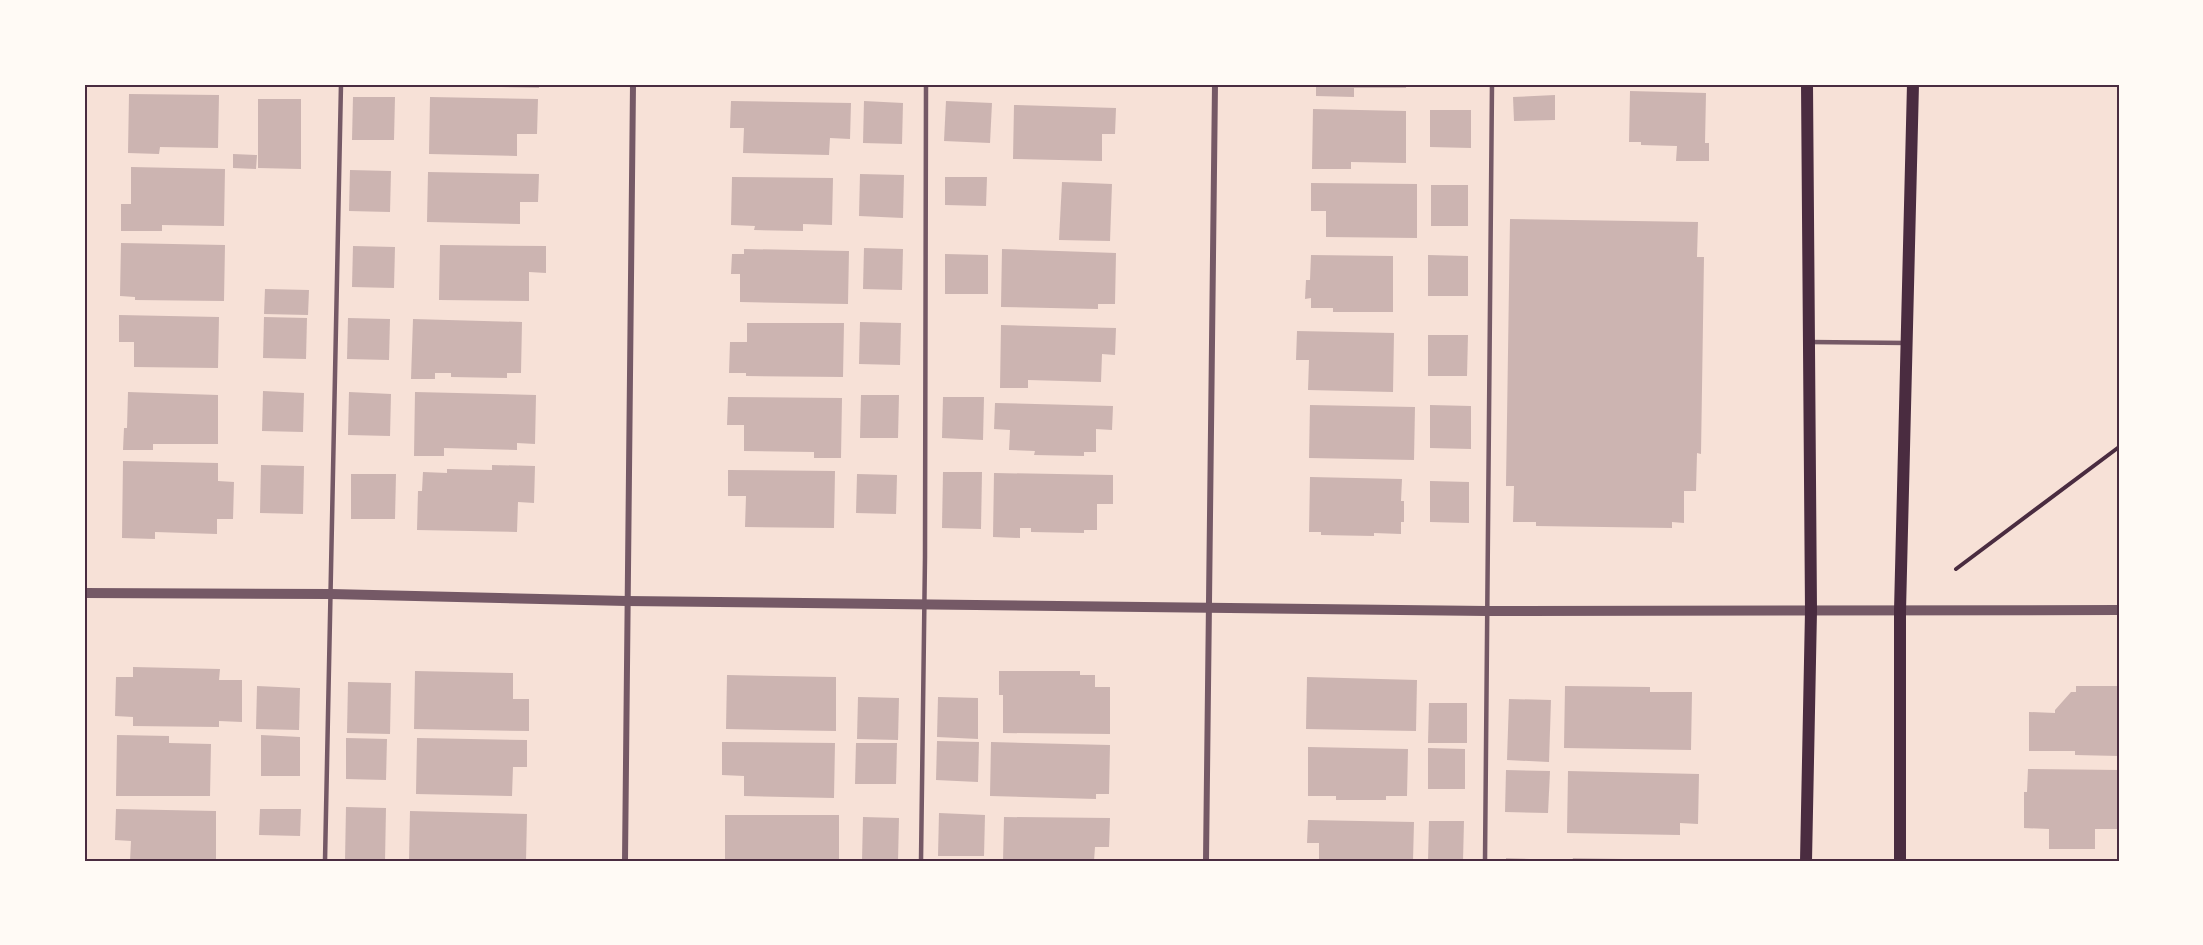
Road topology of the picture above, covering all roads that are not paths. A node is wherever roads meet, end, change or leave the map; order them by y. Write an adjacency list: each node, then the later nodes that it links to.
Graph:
1 (341, 84): 11 (lane)
2 (633, 84): 12 (street)
3 (926, 84): 13 (lane)
4 (1215, 84): 14 (street)
5 (1492, 84): 16 (lane)
6 (1807, 84): 8 (main road)
7 (1913, 84): 9 (main road)
8 (1809, 342): 9 (lane); 17 (main road)
9 (1907, 343): 18 (main road)
10 (84, 593): 11 (street)
11 (331, 594): 12 (street); 19 (lane)
12 (627, 601): 13 (street); 20 (street)
13 (925, 604): 14 (street); 21 (lane)
14 (1209, 606): 16 (street); 22 (street)
15 (2119, 610): 18 (street)
16 (1487, 611): 17 (street); 23 (lane)
17 (1810, 611): 18 (street); 24 (main road)
18 (1900, 611): 25 (main road)
19 (325, 861)
20 (625, 861)
21 (921, 861)
22 (1206, 861)
23 (1485, 861)
24 (1806, 861)
25 (1900, 861)

